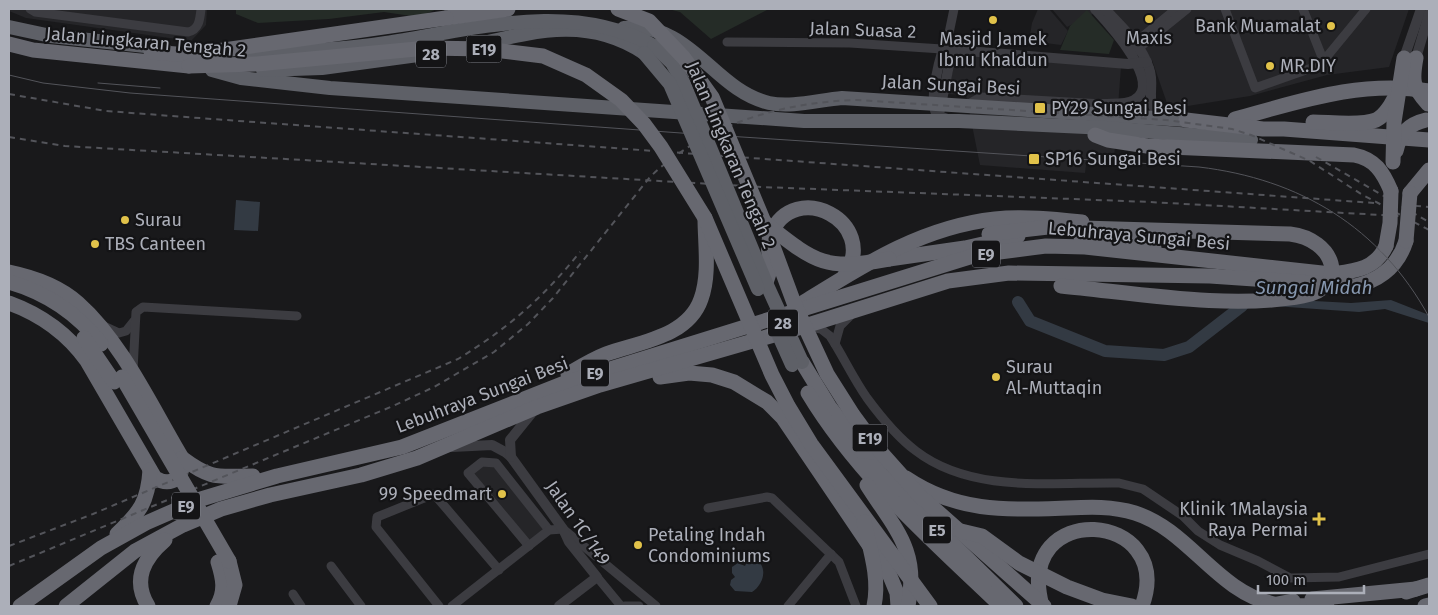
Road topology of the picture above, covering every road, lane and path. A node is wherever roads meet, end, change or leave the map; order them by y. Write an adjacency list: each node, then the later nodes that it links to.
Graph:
1 (201, 9): 13 (street)
2 (508, 9): 17 (highway, E19, bridge)
3 (618, 9): 48 (highway, E19, bridge)
4 (954, 9): 18 (street)
5 (1095, 9): 21 (street)
6 (1105, 9): 21 (street)
7 (1176, 9): 21 (street)
8 (1187, 9): 21 (street)
9 (1225, 9): 25 (street)
10 (1303, 9): 25 (street)
11 (1366, 9): 25 (street)
12 (1422, 9): 24 (street)
13 (31, 10)
14 (1429, 14): 24 (street)
15 (9, 26): 16 (highway, Jalan Lingkaran Tengah 2 / 28)
16 (621, 28): 23 (highway, Jalan Lingkaran Tengah 2 / 28); 32 (highway, Jalan Sungai Besi, bridge)
17 (9, 36)
18 (948, 38): 22 (street)
19 (727, 42): 22 (street, Jalan Suasa 2)
20 (9, 45): 27 (highway, Jalan Lingkaran Tengah 2 / 28); 47 (highway, E19, bridge)
21 (1134, 48): 26 (street)
22 (947, 49): 26 (street, Jalan Suasa 2); 32 (street)
23 (649, 50): 27 (highway, Jalan Lingkaran Tengah 2 / 28); 56 (highway, Jalan Lingkaran Tengah 2 / 28, bridge); 66 (highway, Jalan Lingkaran Tengah 2 / 28, bridge)
24 (1410, 58): 28 (highway, bridge); 29 (highway, bridge)
25 (1324, 62)
26 (1142, 63): 30 (street); 34 (street)
27 (212, 70): 32 (highway)
28 (1397, 93): 35 (highway); 44 (highway, bridge)
29 (1429, 100): 35 (highway)
30 (1103, 104): 31 (street); 33 (street)
31 (967, 105): 32 (highway, Jalan Sungai Besi); 33 (highway, Jalan Sungai Besi)
32 (934, 113): 38 (highway); 39 (highway)
33 (1143, 116): 34 (highway, Jalan Sungai Besi)
34 (1168, 118): 36 (highway, Jalan Sungai Besi)
35 (1235, 119): 36 (highway)
36 (1186, 120): 41 (highway)
37 (1428, 120): 44 (highway, Lebuhraya Sungai Besi / E9, bridge)
38 (1095, 135): 42 (highway)
39 (1198, 137): 40 (highway); 42 (highway)
40 (1250, 140): 42 (highway); 43 (highway)
41 (1429, 140)
42 (1220, 146): 46 (highway)
43 (1429, 149)
44 (1393, 162): 46 (highway, Lebuhraya Sungai Besi / E9)
45 (1429, 170): 53 (highway, Lebuhraya Sungai Besi / E9, bridge)
46 (1391, 191): 50 (highway, Lebuhraya Sungai Besi / E9, bridge)
47 (705, 218): 69 (highway); 78 (highway, E19, bridge)
48 (764, 222): 51 (highway, bridge); 82 (highway, E19, bridge)
49 (1144, 230): 51 (highway, bridge); 53 (highway, bridge); 54 (highway, bridge)
50 (1186, 258): 51 (highway); 60 (highway, Lebuhraya Sungai Besi / E9)
51 (889, 259)
52 (9, 272): 63 (highway)
53 (1009, 273): 59 (highway, Lebuhraya Sungai Besi / E9)
54 (845, 275): 56 (highway, bridge); 60 (highway)
55 (9, 282): 67 (highway)
56 (766, 283): 66 (highway, Jalan Lingkaran Tengah 2 / 28, bridge)
57 (9, 292): 67 (highway)
58 (9, 303): 75 (highway)
59 (856, 310): 64 (highway, Lebuhraya Sungai Besi / E9); 65 (street)
60 (790, 313): 69 (highway, Lebuhraya Sungai Besi / E9)
61 (297, 316): 62 (street)
62 (134, 321): 63 (street); 67 (street)
63 (97, 322): 67 (highway)
64 (805, 326): 65 (street); 68 (highway, Lebuhraya Sungai Besi / E9)
65 (835, 344): 86 (street)
66 (797, 364): 73 (highway, E5)
67 (123, 378): 74 (highway); 87 (highway)
68 (614, 382): 70 (highway, Lebuhraya Sungai Besi / E9); 112 (highway)
69 (520, 399): 76 (highway, Lebuhraya Sungai Besi / E9)
70 (537, 407): 71 (highway, Lebuhraya Sungai Besi / E9); 72 (street)
71 (445, 447): 72 (street, Jalan 1C/149); 79 (highway, Lebuhraya Sungai Besi / E9)
72 (511, 456): 80 (street, Jalan 1C/149)
73 (858, 456): 113 (highway); 115 (highway, E5); 116 (highway, E5); 121 (highway)
74 (182, 458): 75 (highway); 76 (highway)
75 (150, 470): 84 (highway)
76 (277, 476): 84 (highway, Lebuhraya Sungai Besi / E9)
77 (708, 508): 85 (street)
78 (862, 514): 111 (highway, bridge); 114 (highway, E19, bridge)
79 (183, 525): 94 (highway, Lebuhraya Sungai Besi / E9); 99 (highway)
80 (563, 529): 81 (street); 90 (street, Jalan 1C/149); 109 (street)
81 (549, 530): 83 (street); 83 (street)
82 (960, 531): 117 (highway, E19, bridge); 118 (highway, bridge)
83 (529, 546): 89 (street)
84 (101, 548): 92 (highway, Lebuhraya Sungai Besi / E9)
85 (831, 554): 95 (street); 110 (street)
86 (1429, 554)
87 (223, 561): 100 (highway); 101 (highway)
88 (331, 566): 103 (street)
89 (499, 570): 104 (street); 105 (street)
90 (597, 577): 106 (street); 107 (street, Jalan 1C/149)
91 (1422, 587): 120 (highway, bridge); 122 (highway)
92 (43, 588): 97 (highway, Lebuhraya Sungai Besi / E9); 98 (highway)
93 (293, 594): 102 (street)
94 (70, 604)
95 (854, 605)
96 (1429, 605): 123 (highway)
97 (20, 606)
98 (37, 606)
99 (148, 606)
100 (217, 606)
101 (229, 606)
102 (301, 606)
103 (362, 606)
104 (439, 606)
105 (452, 606)
106 (559, 606)
107 (623, 606): 108 (street)
108 (639, 606)
109 (656, 606)
110 (788, 606)
111 (874, 606)
112 (898, 606)
113 (908, 606)
114 (930, 606)
115 (1001, 606)
116 (1016, 606)
117 (1043, 606): 119 (highway)
118 (1132, 606)
119 (1142, 606)
120 (1267, 606)
121 (1327, 606)
122 (1349, 606)
123 (1425, 606)

